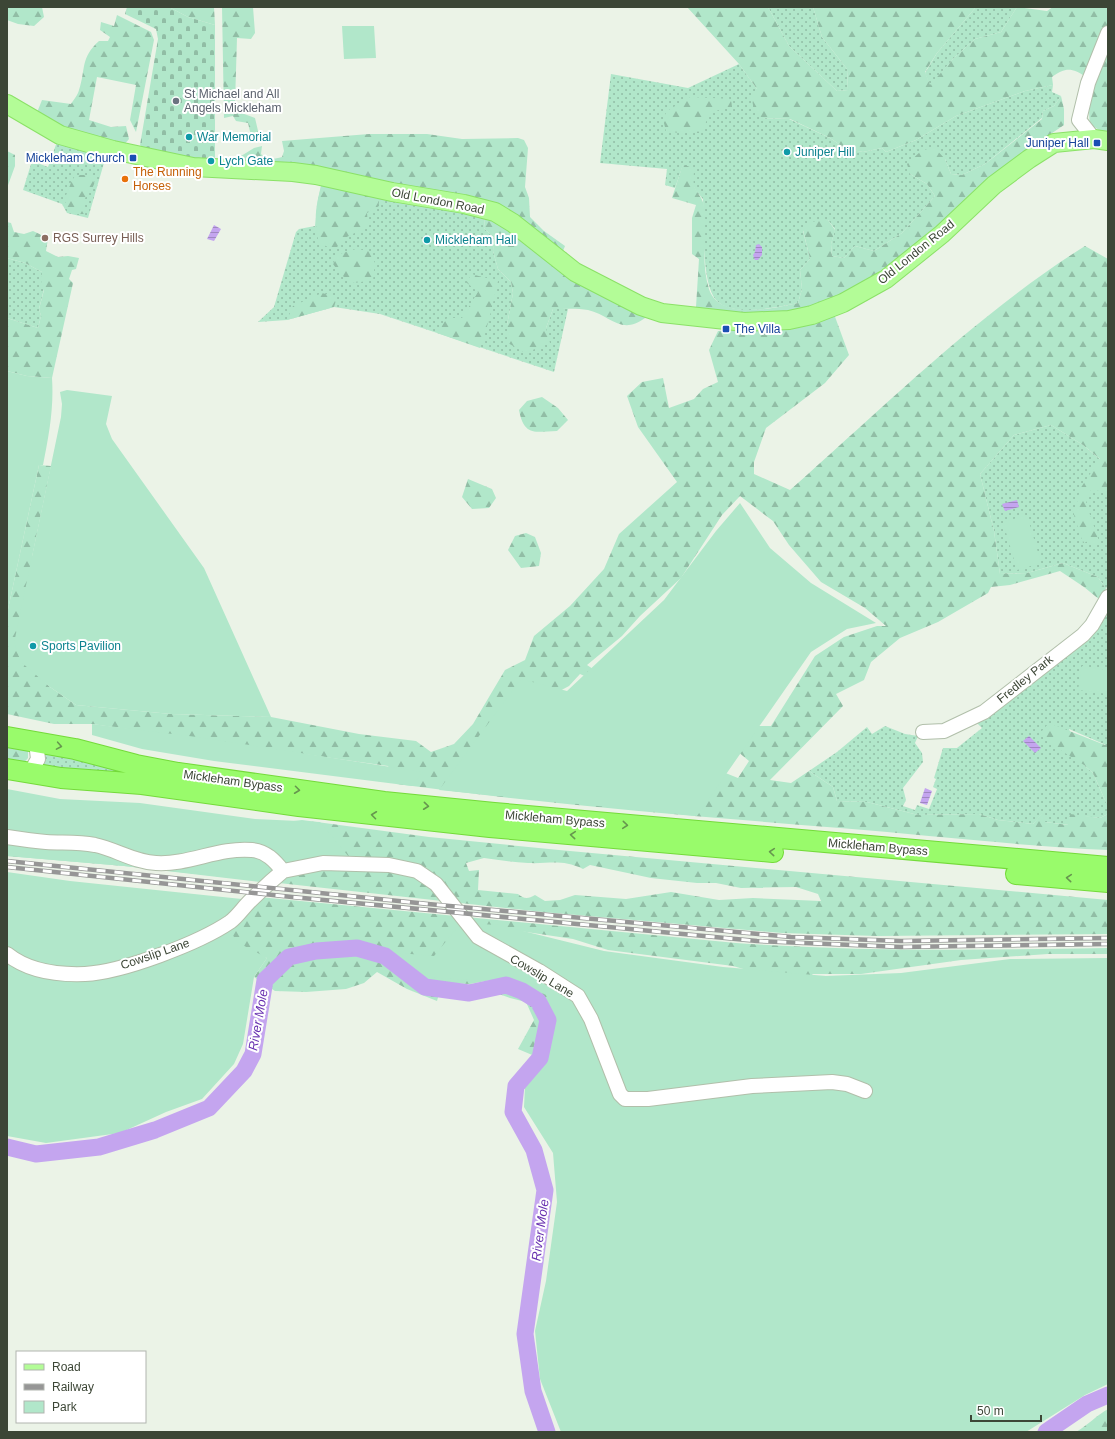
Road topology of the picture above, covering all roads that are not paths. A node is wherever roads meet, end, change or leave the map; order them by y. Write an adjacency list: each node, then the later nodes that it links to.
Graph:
1 (1108, 33): 3 (street)
2 (7, 104): 3 (main road, Old London Road)
3 (1101, 140)
4 (1108, 597): 5 (street, Fredley Park)
5 (923, 732)
6 (7, 737): 7 (highway, Mickleham Bypass)
7 (36, 742): 9 (street); 11 (highway, Mickleham Bypass, one-way to 11)
8 (7, 769): 9 (highway, Mickleham Bypass)
9 (30, 773): 13 (highway, Mickleham Bypass, one-way to 9)
10 (7, 837): 12 (street)
11 (1108, 867)
12 (283, 872): 14 (street, Cowslip Lane); 15 (street, Cowslip Lane)
13 (1108, 882)
14 (7, 954)
15 (865, 1091)

